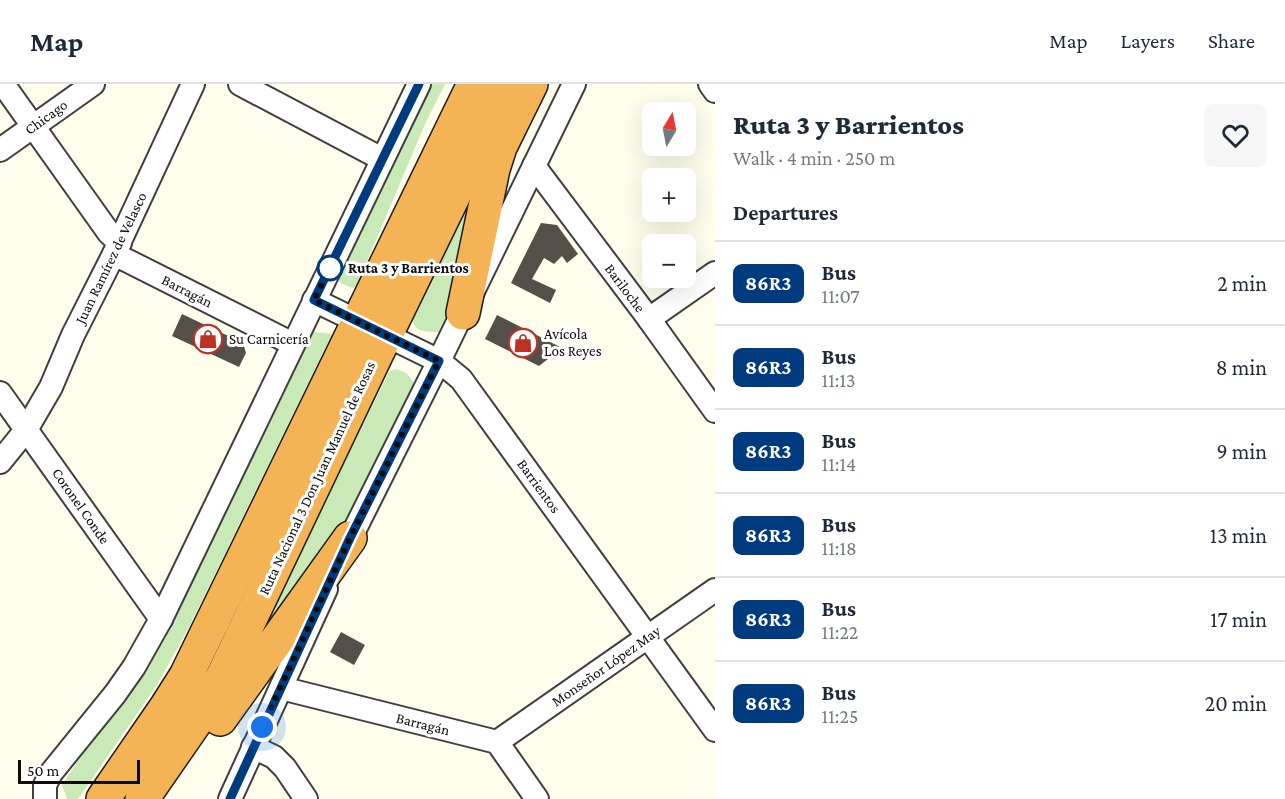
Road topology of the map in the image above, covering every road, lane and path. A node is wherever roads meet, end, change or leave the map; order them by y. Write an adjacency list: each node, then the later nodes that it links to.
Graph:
1 (3, 84): 13 (street, Barragán)
2 (93, 84): 13 (street, Chicago)
3 (193, 84): 17 (street, Juan Ramírez de Velasco)
4 (240, 84): 15 (street)
5 (419, 84): 15 (street)
6 (462, 84): 19 (highway)
7 (474, 84): 19 (highway)
8 (508, 84): 23 (highway, Ruta Nacional 3 Don Juan Manuel de Rosas)
9 (531, 84): 21 (highway)
10 (574, 84): 16 (street)
11 (710, 84): 12 (street)
12 (715, 91)
13 (34, 126): 14 (street, Chicago); 17 (street, Barragán)
14 (0, 150)
15 (382, 159): 20 (street)
16 (534, 166): 21 (street); 22 (street, Bariloche)
17 (117, 249): 24 (street, Barragán); 28 (street, Juan Ramírez de Velasco)
18 (715, 273): 22 (street)
19 (381, 275): 23 (highway)
20 (314, 300): 23 (street, Barrientos); 24 (street)
21 (463, 313): 25 (street)
22 (649, 319): 27 (street, Bariloche)
23 (372, 328): 25 (street, Barrientos); 39 (highway, Ruta Nacional 3 Don Juan Manuel de Rosas); 40 (highway, Ruta Nacional 3 Don Juan Manuel de Rosas)
24 (292, 344): 32 (street)
25 (439, 361): 30 (street); 33 (street, Barrientos)
26 (0, 393): 28 (street, Coronel Conde)
27 (715, 411)
28 (26, 430): 29 (street, Juan Ramírez de Velasco); 32 (street, Coronel Conde)
29 (0, 462)
30 (350, 538): 34 (street); 41 (highway)
31 (715, 590): 33 (street, Monseñor López May)
32 (161, 619): 38 (street)
33 (649, 636): 35 (street, Barrientos); 36 (street, Monseñor López May)
34 (281, 688): 36 (street, Barragán); 37 (street)
35 (715, 730)
36 (497, 742): 44 (street)
37 (253, 747): 42 (street); 43 (street)
38 (45, 799)
39 (103, 799)
40 (142, 799)
41 (159, 799)
42 (230, 799)
43 (306, 799)
44 (537, 799)

